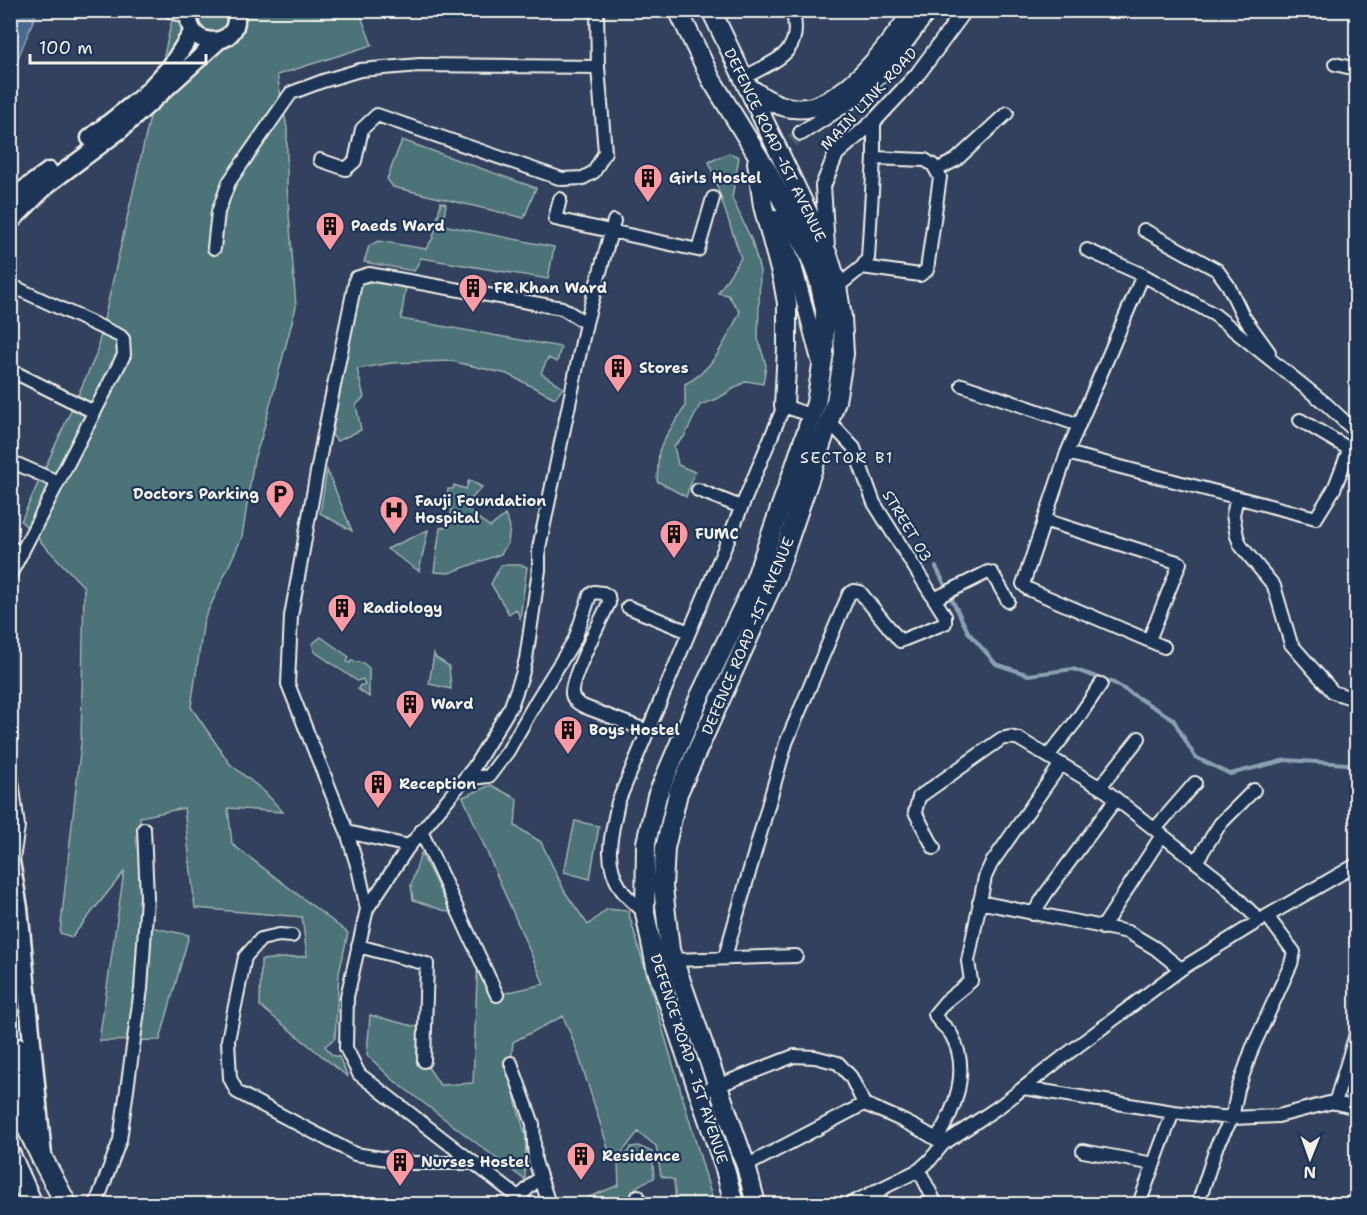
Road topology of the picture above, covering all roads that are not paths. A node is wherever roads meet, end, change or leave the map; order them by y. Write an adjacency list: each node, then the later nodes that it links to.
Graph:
1 (235, 10): 10 (main road)
2 (597, 10): 12 (street)
3 (678, 10): 18 (main road, DEFENCE ROAD - 1ST AVENUE)
4 (711, 10): 14 (main road, DEFENCE ROAD -1ST AVENUE)
5 (792, 10): 14 (street)
6 (914, 10): 14 (main road)
7 (930, 10): 17 (street, MAIN LINK ROAD)
8 (965, 10): 16 (street, MAIN LINK ROAD)
9 (186, 17): 10 (main road); 24 (main road)
10 (218, 41): 26 (main road)
11 (1335, 64): 13 (street)
12 (598, 67): 20 (street); 29 (street)
13 (1356, 69)
14 (744, 82): 31 (main road, DEFENCE ROAD -1ST AVENUE)
15 (1006, 113): 21 (street)
16 (874, 121): 19 (street); 31 (street, MAIN LINK ROAD)
17 (801, 133)
18 (754, 148): 39 (main road, DEFENCE ROAD - 1ST AVENUE); 41 (main road)
19 (874, 158): 21 (street); 32 (street)
20 (320, 160)
21 (936, 170): 32 (street)
22 (713, 198): 27 (street)
23 (560, 199): 27 (street)
24 (10, 203)
25 (776, 218): 39 (street)
26 (10, 222)
27 (613, 226): 36 (street)
28 (1144, 230): 37 (street)
29 (214, 248)
30 (1087, 250): 33 (street)
31 (828, 255): 35 (main road, DEFENCE ROAD -1ST AVENUE)
32 (862, 267): 35 (street)
33 (1143, 275): 37 (street); 45 (street)
34 (10, 285): 42 (street)
35 (837, 287): 43 (main road, DEFENCE ROAD -1ST AVENUE)
36 (586, 323): 70 (street); 77 (street)
37 (1278, 365): 46 (street)
38 (10, 370): 42 (street)
39 (821, 371): 43 (main road, DEFENCE ROAD - 1ST AVENUE)
40 (962, 385): 45 (street)
41 (784, 406): 43 (street); 53 (street)
42 (94, 412): 50 (street)
43 (821, 418): 57 (street, STREET 03); 86 (main road, DEFENCE ROAD - 1ST AVENUE); 95 (main road, DEFENCE ROAD -1ST AVENUE)
44 (1300, 420): 47 (street)
45 (1079, 426): 48 (street)
46 (1356, 432)
47 (1354, 449): 52 (street)
48 (1067, 453): 52 (street); 54 (street)
49 (10, 461): 50 (street)
50 (58, 482): 55 (street)
51 (698, 490): 53 (street)
52 (1237, 497): 64 (street)
53 (741, 507): 60 (street)
54 (1044, 520): 61 (street); 61 (street)
55 (16, 550): 56 (street)
56 (10, 575)
57 (944, 594): 58 (street); 94 (street, STREET 03)
58 (1008, 601)
59 (628, 607): 60 (street)
60 (689, 632): 65 (street)
61 (1149, 640): 62 (street)
62 (1164, 647)
63 (1101, 684): 67 (street)
64 (1356, 697)
65 (648, 731): 70 (street); 86 (street)
66 (1139, 738): 72 (street)
67 (1047, 756): 68 (street); 80 (street)
68 (1061, 764): 72 (street); 84 (street)
69 (10, 766): 81 (street)
70 (464, 779): 76 (street)
71 (1195, 783): 78 (street)
72 (1100, 788): 74 (street)
73 (1254, 790): 82 (street)
74 (1116, 799): 78 (street); 87 (street)
75 (144, 829): 124 (street)
76 (421, 831): 79 (street); 97 (street)
77 (347, 832): 79 (street); 85 (street)
78 (1158, 832): 82 (street); 89 (street)
79 (409, 846): 85 (street)
80 (934, 848)
81 (11, 861): 114 (main road)
82 (1196, 862): 88 (street)
83 (1356, 865): 88 (street)
84 (979, 902): 87 (street); 111 (street)
85 (367, 909): 92 (street)
86 (645, 913): 104 (main road, DEFENCE ROAD - 1ST AVENUE)
87 (1033, 914): 89 (street)
88 (1263, 918): 96 (street); 109 (street)
89 (1102, 928): 96 (street)
90 (10, 932): 110 (main road)
91 (292, 936): 115 (street)
92 (358, 946): 99 (street); 115 (street)
93 (796, 956): 94 (street)
94 (725, 957): 95 (street)
95 (674, 960): 101 (main road, DEFENCE ROAD -1ST AVENUE)
96 (1181, 969): 102 (street)
97 (497, 995)
98 (1356, 1034): 105 (street)
99 (424, 1061)
100 (511, 1063): 119 (street)
101 (719, 1086): 104 (street); 106 (street); 117 (main road, DEFENCE ROAD -1ST AVENUE)
102 (1024, 1088): 108 (street); 111 (street)
103 (10, 1091): 110 (highway)
104 (699, 1093): 126 (main road, DEFENCE ROAD - 1ST AVENUE)
105 (1335, 1103): 107 (street); 109 (street)
106 (864, 1104): 111 (street); 117 (street)
107 (1356, 1108)
108 (1173, 1112): 109 (street); 116 (street)
109 (1232, 1118): 132 (street)
110 (26, 1124): 114 (highway)
111 (939, 1141): 118 (street)
112 (1083, 1151): 116 (street)
113 (10, 1155): 122 (highway)
114 (44, 1162): 123 (highway)
115 (473, 1163): 121 (street)
116 (1154, 1164): 131 (street)
117 (746, 1166): 127 (main road, DEFENCE ROAD -1ST AVENUE)
118 (919, 1170): 120 (street); 130 (street)
119 (539, 1178): 121 (street); 125 (street)
120 (875, 1191): 128 (street); 129 (street)
121 (522, 1201)
122 (32, 1204)
123 (66, 1204)
124 (96, 1204)
125 (549, 1204)
126 (734, 1204)
127 (756, 1204)
128 (850, 1204)
129 (882, 1204)
130 (936, 1204)
131 (1139, 1204)
132 (1197, 1204)

